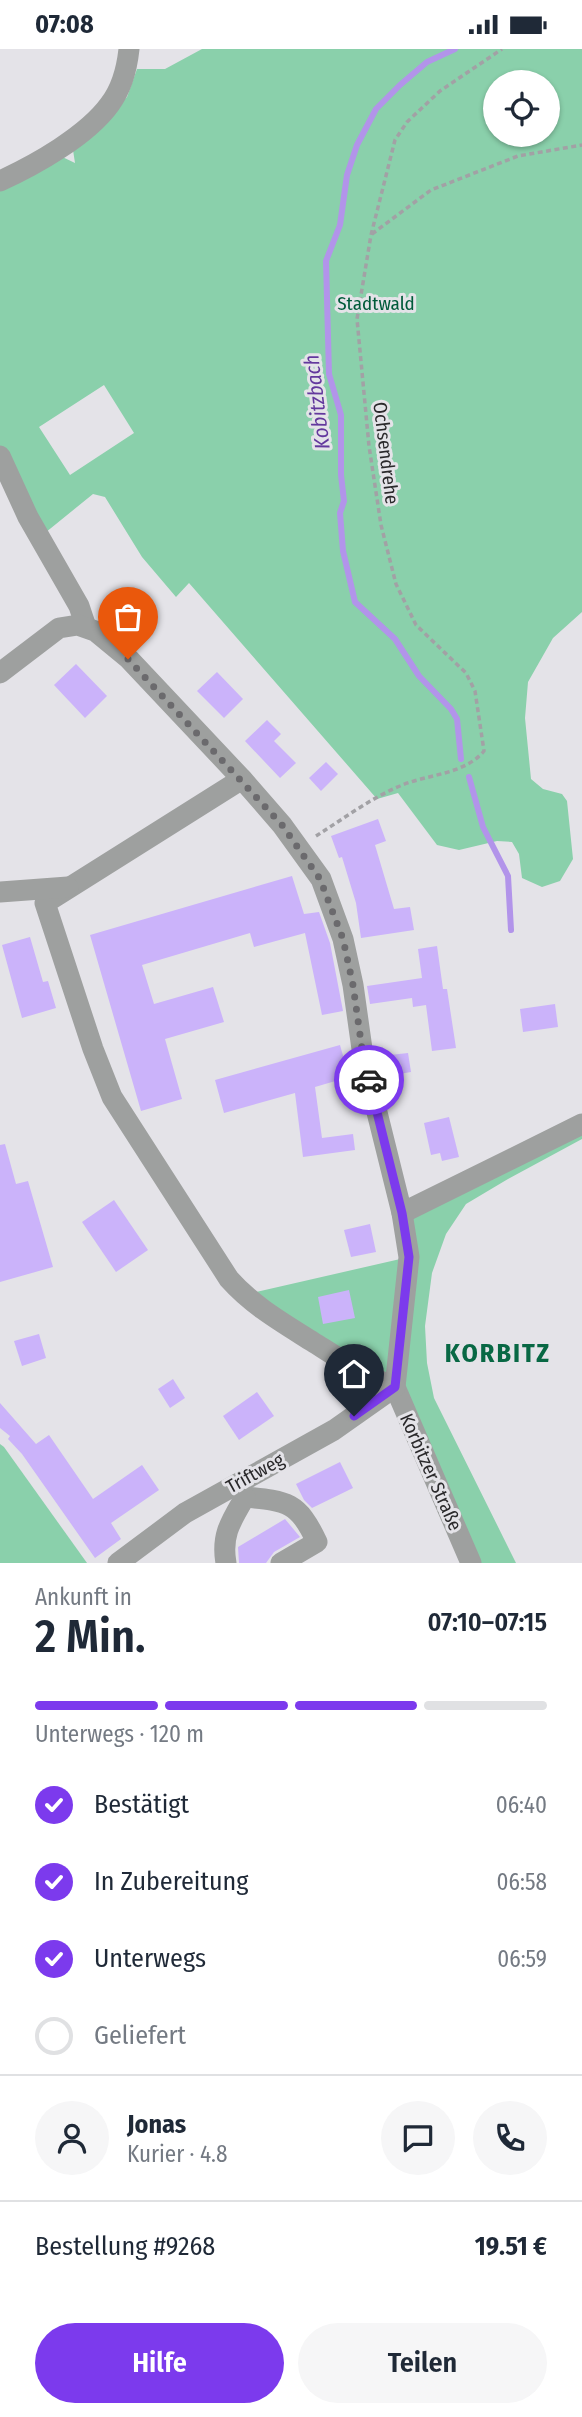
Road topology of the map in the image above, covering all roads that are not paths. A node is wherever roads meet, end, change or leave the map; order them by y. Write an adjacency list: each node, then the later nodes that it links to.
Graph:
1 (129, 49): 2 (street)
2 (0, 181)
3 (0, 456): 4 (street)
4 (86, 627): 5 (street); 6 (street, Korbitzer Straße)
5 (0, 673)
6 (242, 779): 7 (street); 10 (street, Korbitzer Straße)
7 (70, 887): 8 (street); 11 (street)
8 (0, 892)
9 (582, 1124): 10 (street)
10 (402, 1213): 11 (street, Korbitzer Straße)
11 (395, 1387): 12 (street, Triftweg); 16 (street, Korbitzer Straße)
12 (240, 1490): 13 (street, Triftweg); 14 (street); 15 (street)
13 (118, 1563)
14 (226, 1563)
15 (281, 1563)
16 (471, 1563)

